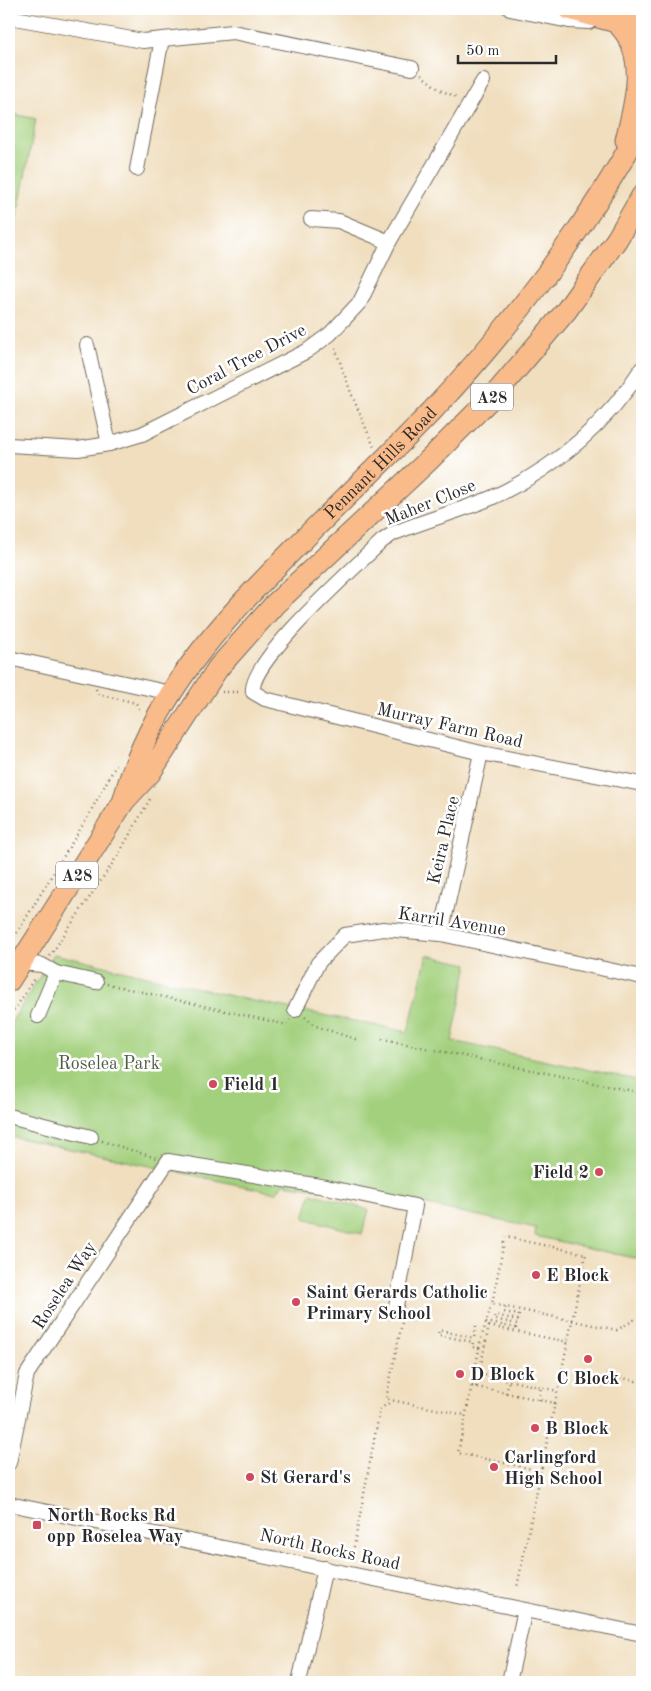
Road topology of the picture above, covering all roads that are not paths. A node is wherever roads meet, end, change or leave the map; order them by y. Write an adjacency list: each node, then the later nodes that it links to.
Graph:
1 (510, 9): 4 (street)
2 (569, 9): 4 (highway)
3 (9, 17): 6 (street)
4 (617, 23): 5 (highway); 11 (highway)
5 (642, 26)
6 (162, 39): 7 (street); 10 (street)
7 (412, 68)
8 (483, 81): 14 (street, Coral Tree Drive)
9 (642, 125): 11 (highway, Pennant Hills Road / A28)
10 (137, 169)
11 (618, 170): 22 (highway, Pennant Hills Road / A28)
12 (642, 196): 20 (highway, Pennant Hills Road / A28)
13 (312, 219): 14 (street)
14 (389, 242): 17 (street, Coral Tree Drive)
15 (88, 345): 17 (street)
16 (642, 368): 21 (street, Maher Close)
17 (109, 444): 18 (street, Coral Tree Drive)
18 (9, 445)
19 (9, 658): 22 (street)
20 (218, 668): 22 (highway); 25 (highway, Pennant Hills Road / A28)
21 (253, 692): 23 (street, Murray Farm Road)
22 (171, 693): 25 (highway, Pennant Hills Road / A28)
23 (481, 753): 24 (street, Murray Farm Road); 26 (street, Keira Place)
24 (642, 784)
25 (124, 801): 27 (highway, Pennant Hills Road / A28)
26 (441, 934): 29 (street, Karril Avenue); 32 (street, Karril Avenue)
27 (24, 958): 28 (street); 30 (highway, Pennant Hills Road / A28)
28 (56, 973): 31 (street); 33 (street)
29 (642, 977)
30 (9, 982)
31 (96, 982)
32 (295, 1010)
33 (38, 1016)
34 (9, 1116): 35 (street)
35 (91, 1137)
36 (395, 1311): 37 (street, Roselea Way)
37 (9, 1463)
38 (9, 1504): 39 (street, North Rocks Road)
39 (325, 1568): 40 (street, North Rocks Road); 42 (street)
40 (525, 1610): 41 (street, North Rocks Road); 43 (street)
41 (642, 1634)
42 (299, 1682)
43 (509, 1682)

